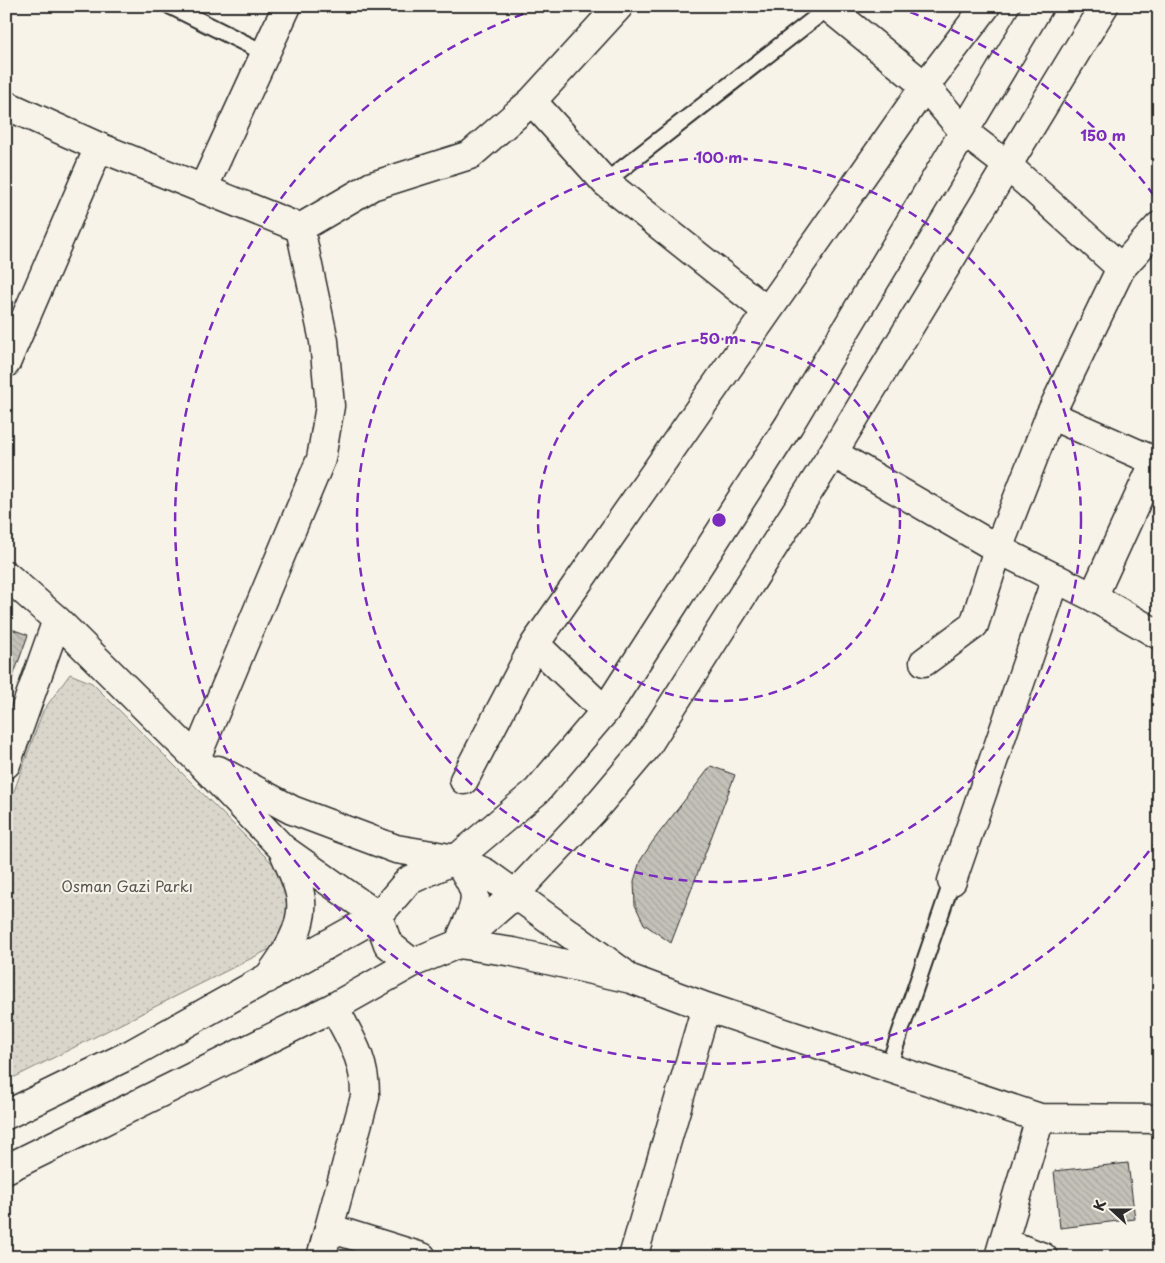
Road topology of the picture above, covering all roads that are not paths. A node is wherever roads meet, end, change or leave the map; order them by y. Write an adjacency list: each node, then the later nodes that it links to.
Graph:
1 (170, 6): 8 (lane)
2 (287, 6): 8 (street)
3 (618, 6): 10 (street)
4 (986, 6): 9 (street)
5 (1039, 6): 12 (street)
6 (1104, 6): 14 (street)
7 (828, 7): 9 (street); 15 (lane)
8 (267, 54): 16 (street)
9 (926, 86): 12 (street); 20 (street)
10 (532, 101): 15 (street); 18 (street)
11 (6, 104): 13 (street)
12 (964, 132): 14 (street); 33 (street)
13 (98, 147): 16 (street); 21 (street)
14 (1008, 165): 19 (street); 23 (street)
15 (605, 182): 20 (street)
16 (203, 189): 18 (street)
17 (1159, 226): 19 (street)
18 (300, 228): 34 (street)
19 (1121, 268): 22 (street)
20 (767, 310): 31 (street)
21 (6, 363)
22 (1050, 415): 24 (street); 25 (street)
23 (833, 453): 25 (street); 40 (street)
24 (1157, 462): 28 (street)
25 (998, 549): 27 (street); 32 (street)
26 (6, 575): 29 (street)
27 (1056, 578): 28 (street); 39 (street)
28 (1093, 597): 30 (street)
29 (57, 620): 34 (street); 35 (street)
30 (1159, 635)
31 (535, 644): 33 (street); 36 (street)
32 (924, 662)
33 (605, 711): 38 (street)
34 (196, 758): 37 (street); 38 (street)
35 (6, 764)
36 (464, 780)
37 (283, 850): 41 (street); 44 (street)
38 (456, 859): 40 (street); 41 (street); 42 (street)
39 (952, 881): 48 (lane)
40 (514, 895): 42 (street); 45 (street)
41 (378, 916): 43 (street); 44 (street)
42 (458, 944): 43 (street); 45 (street)
43 (412, 962): 46 (street)
44 (267, 979): 49 (street)
45 (631, 979): 47 (street)
46 (334, 1007): 52 (street); 53 (street)
47 (706, 1007): 48 (street); 57 (street)
48 (888, 1068): 50 (street)
49 (6, 1115)
50 (1040, 1118): 51 (street); 54 (street)
51 (1159, 1119)
52 (6, 1169)
53 (329, 1228): 55 (street); 56 (street)
54 (1001, 1249): 58 (street)
55 (321, 1257)
56 (422, 1257)
57 (633, 1257)
58 (1043, 1257)

